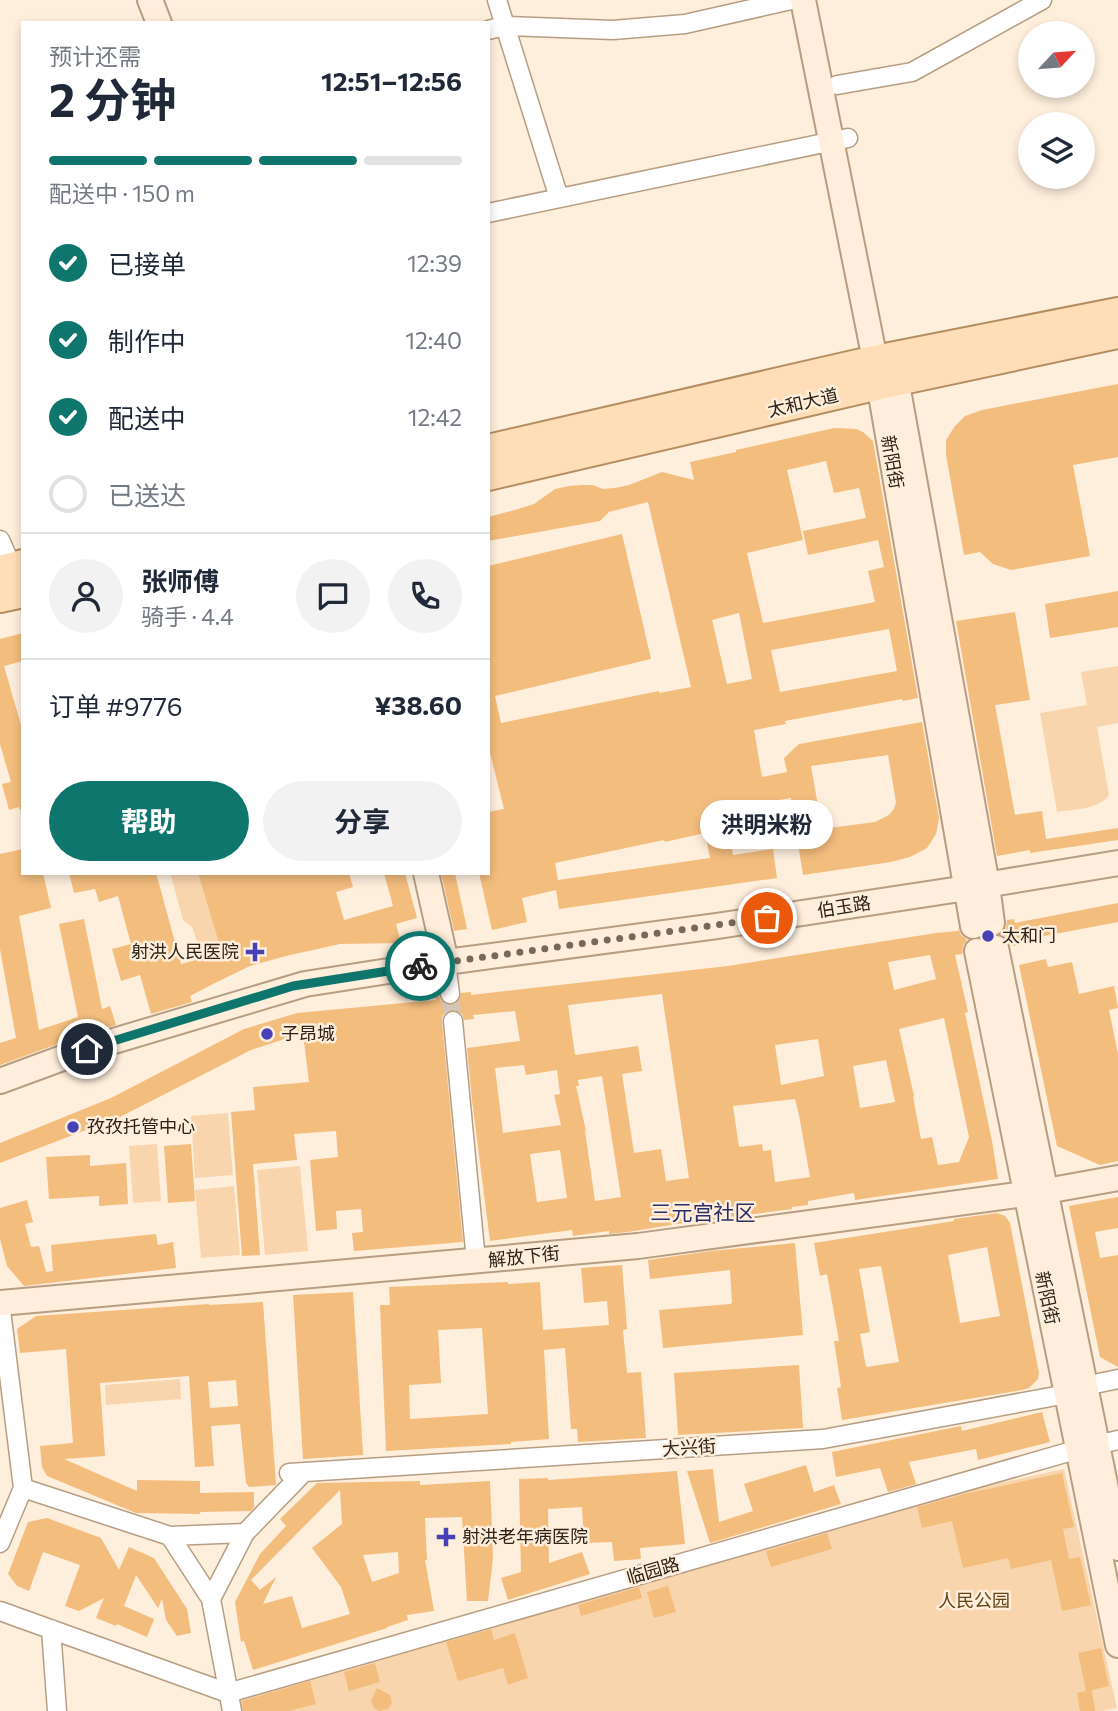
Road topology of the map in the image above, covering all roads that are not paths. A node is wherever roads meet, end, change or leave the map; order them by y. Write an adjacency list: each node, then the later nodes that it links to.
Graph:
1 (150, 0): 7 (main road)
2 (497, 0): 8 (street)
3 (791, 0): 8 (street)
4 (803, 0): 10 (main road, 新阳街)
5 (819, 0): 9 (main road, 新阳街)
6 (1042, 0): 9 (street)
7 (158, 21)
8 (497, 28): 11 (street)
9 (837, 85): 10 (main road, 新阳街)
10 (840, 140): 11 (street); 15 (main road, 新阳街)
11 (559, 198): 12 (street)
12 (490, 213)
13 (1118, 312): 15 (main road, 太和大道)
14 (1118, 334): 15 (main road, 太和大道)
15 (886, 371): 16 (main road, 太和大道); 17 (main road, 太和大道); 23 (main road, 新阳街)
16 (490, 449)
17 (490, 475)
18 (0, 540): 19 (street)
19 (14, 573): 20 (main road)
20 (0, 598)
21 (1118, 863): 23 (main road, 伯玉路)
22 (426, 875): 26 (main road)
23 (977, 887): 24 (main road, 新阳街); 26 (main road, 伯玉路)
24 (983, 924)
25 (987, 950): 31 (main road, 新阳街)
26 (446, 962): 27 (street); 29 (main road, 伯玉路)
27 (450, 995)
28 (453, 1021): 32 (street)
29 (0, 1081)
30 (1118, 1178): 31 (main road, 解放下街)
31 (1036, 1192): 32 (main road, 解放下街); 35 (main road, 新阳街)
32 (476, 1261): 33 (main road, 解放下街)
33 (0, 1303): 37 (street)
34 (1118, 1379): 35 (street, 大兴街)
35 (1076, 1390): 36 (main road, 新阳街); 38 (street, 大兴街)
36 (1098, 1445): 41 (main road, 新阳街); 45 (main road, 新阳街); 46 (street, 临园路)
37 (23, 1488): 39 (street); 40 (street)
38 (245, 1533): 39 (street); 42 (street)
39 (170, 1536): 42 (street)
40 (0, 1543)
41 (1118, 1548)
42 (211, 1599): 46 (street)
43 (0, 1611): 44 (street)
44 (51, 1629): 46 (street); 47 (street)
45 (1118, 1645)
46 (228, 1693): 48 (street)
47 (57, 1711)
48 (232, 1711)

